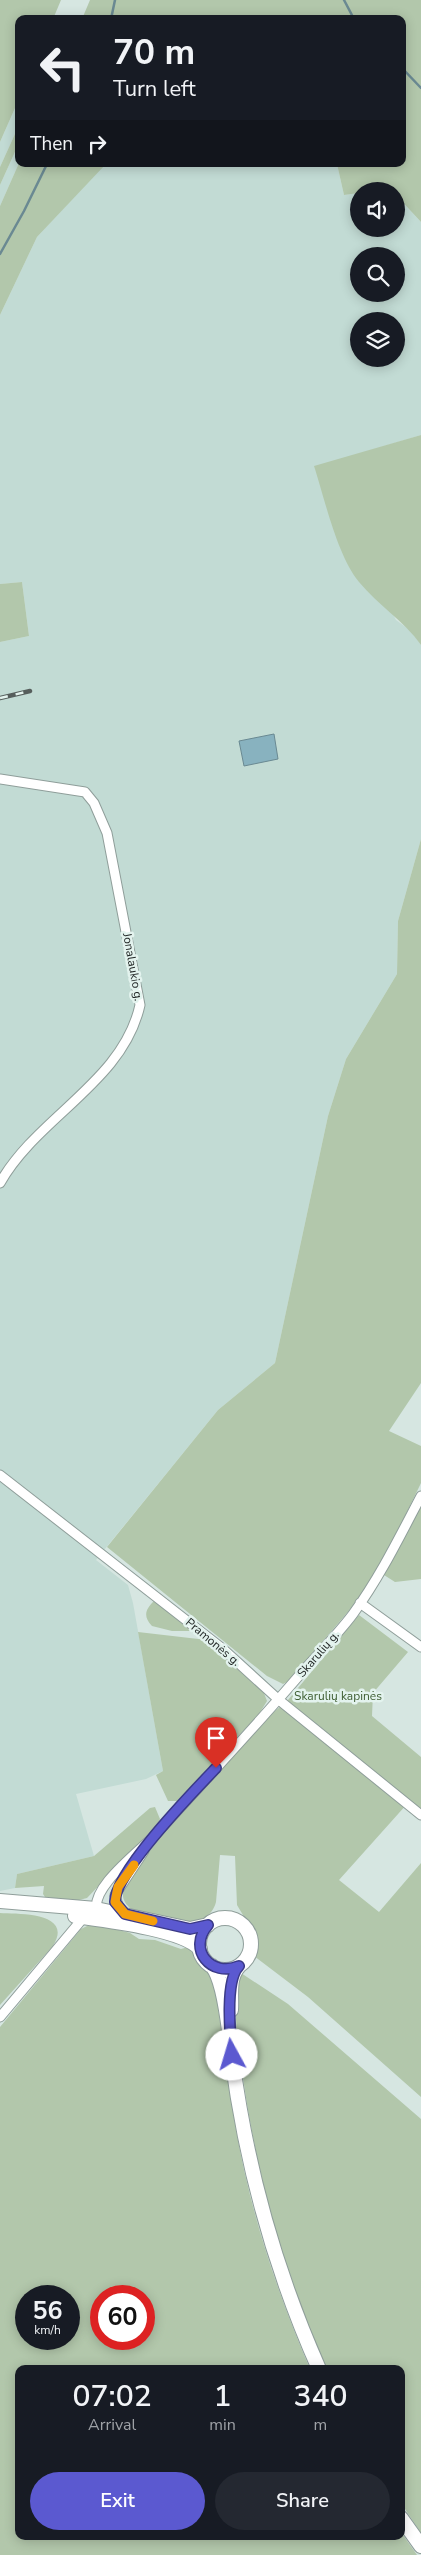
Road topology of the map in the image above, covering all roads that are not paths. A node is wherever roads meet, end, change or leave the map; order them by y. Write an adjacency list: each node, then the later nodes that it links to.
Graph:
1 (0, 779): 2 (street, Jonalaukio g.)
2 (0, 1183)
3 (0, 1475): 7 (street, Pramonės g.)
4 (421, 1496): 5 (street, Skarulių g.)
5 (360, 1603): 6 (street); 7 (street, Skarulių g.)
6 (421, 1647)
7 (279, 1700): 8 (street, Pramonės g.); 9 (street, Skarulių g.)
8 (421, 1815)
9 (151, 1840): 12 (street, Skarulių g.); 13 (street, Skarulių g.)
10 (0, 1901): 12 (main road)
11 (0, 1909): 14 (main road)
12 (96, 1909): 13 (main road); 15 (street)
13 (125, 1914): 16 (main road)
14 (84, 1917): 15 (main road); 20 (street)
15 (105, 1921): 17 (main road)
16 (208, 1925): 17 (main road); 19 (main road)
17 (200, 1949): 18 (main road)
18 (212, 1966): 19 (main road); 21 (main road)
19 (239, 1966): 21 (main road)
20 (0, 2017)
21 (229, 2028): 22 (main road)
22 (317, 2365)
23 (405, 2524): 24 (main road)
24 (421, 2546)

